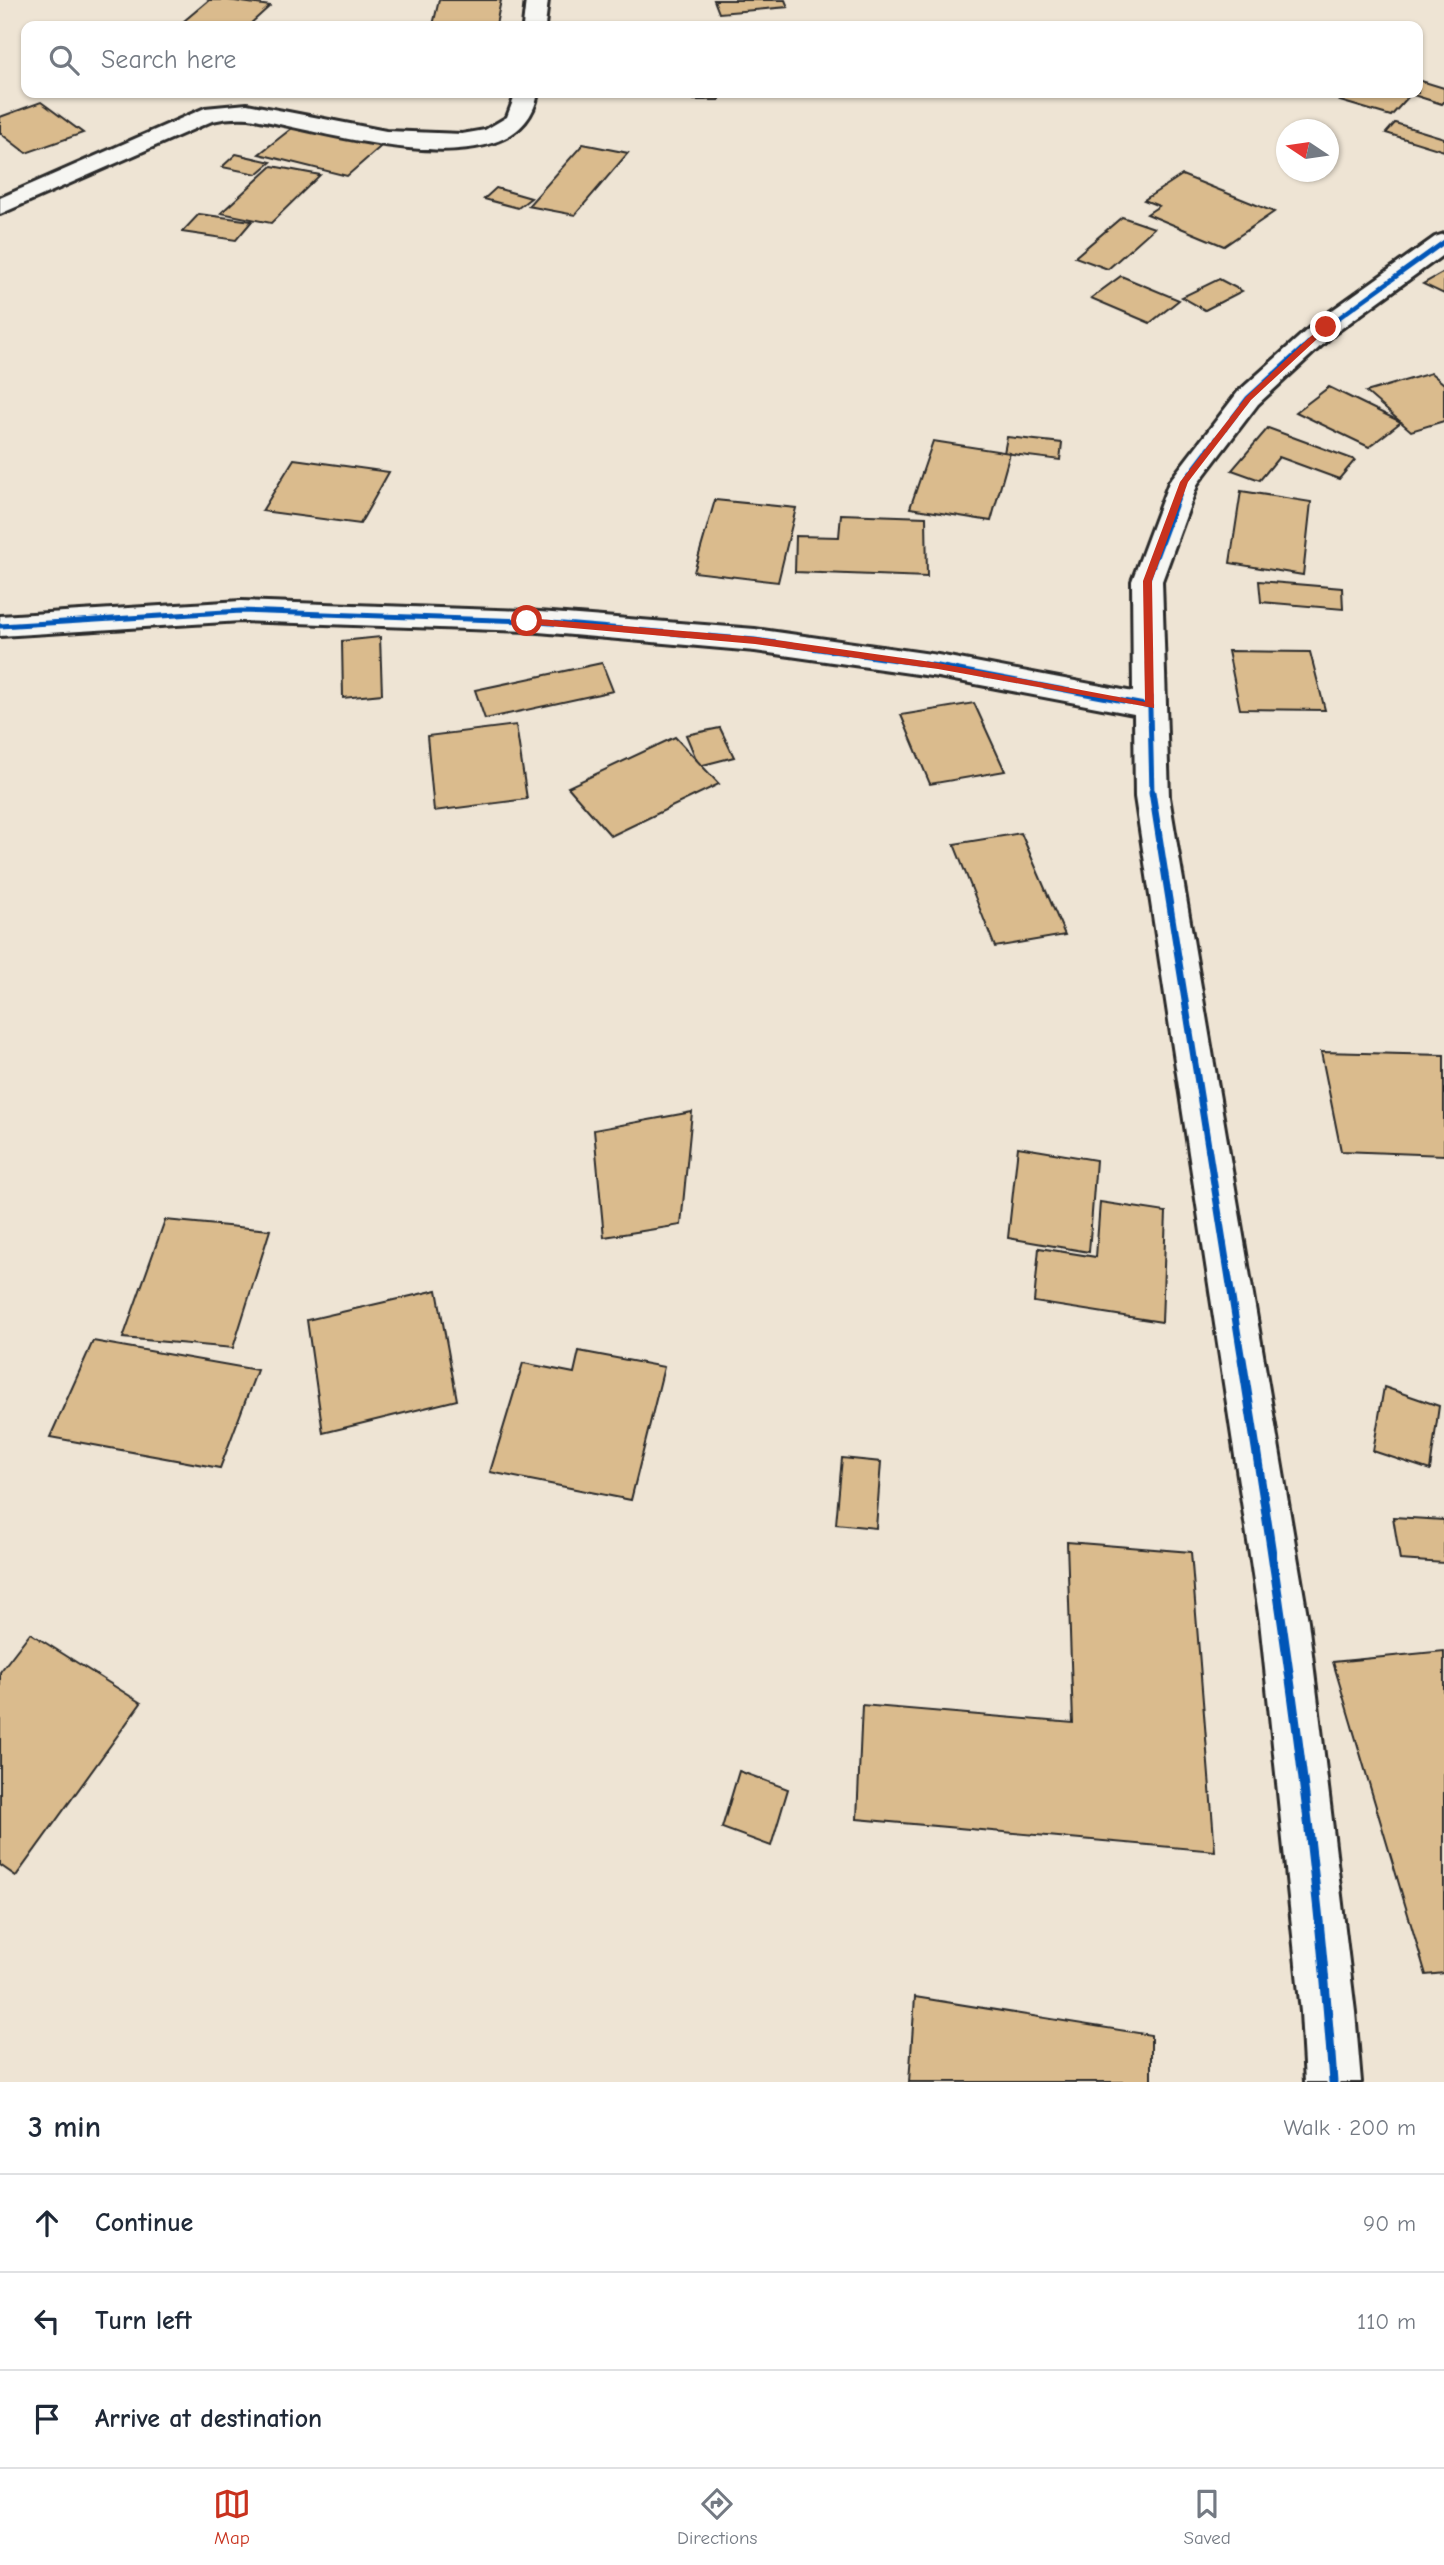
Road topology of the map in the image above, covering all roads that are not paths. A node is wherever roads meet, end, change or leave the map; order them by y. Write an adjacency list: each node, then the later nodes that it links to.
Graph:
1 (537, 0): 2 (street)
2 (535, 21)
3 (525, 98): 4 (street)
4 (0, 207)
5 (1444, 242): 7 (street)
6 (0, 626): 7 (street)
7 (1150, 706): 8 (street)
8 (1333, 2082)

